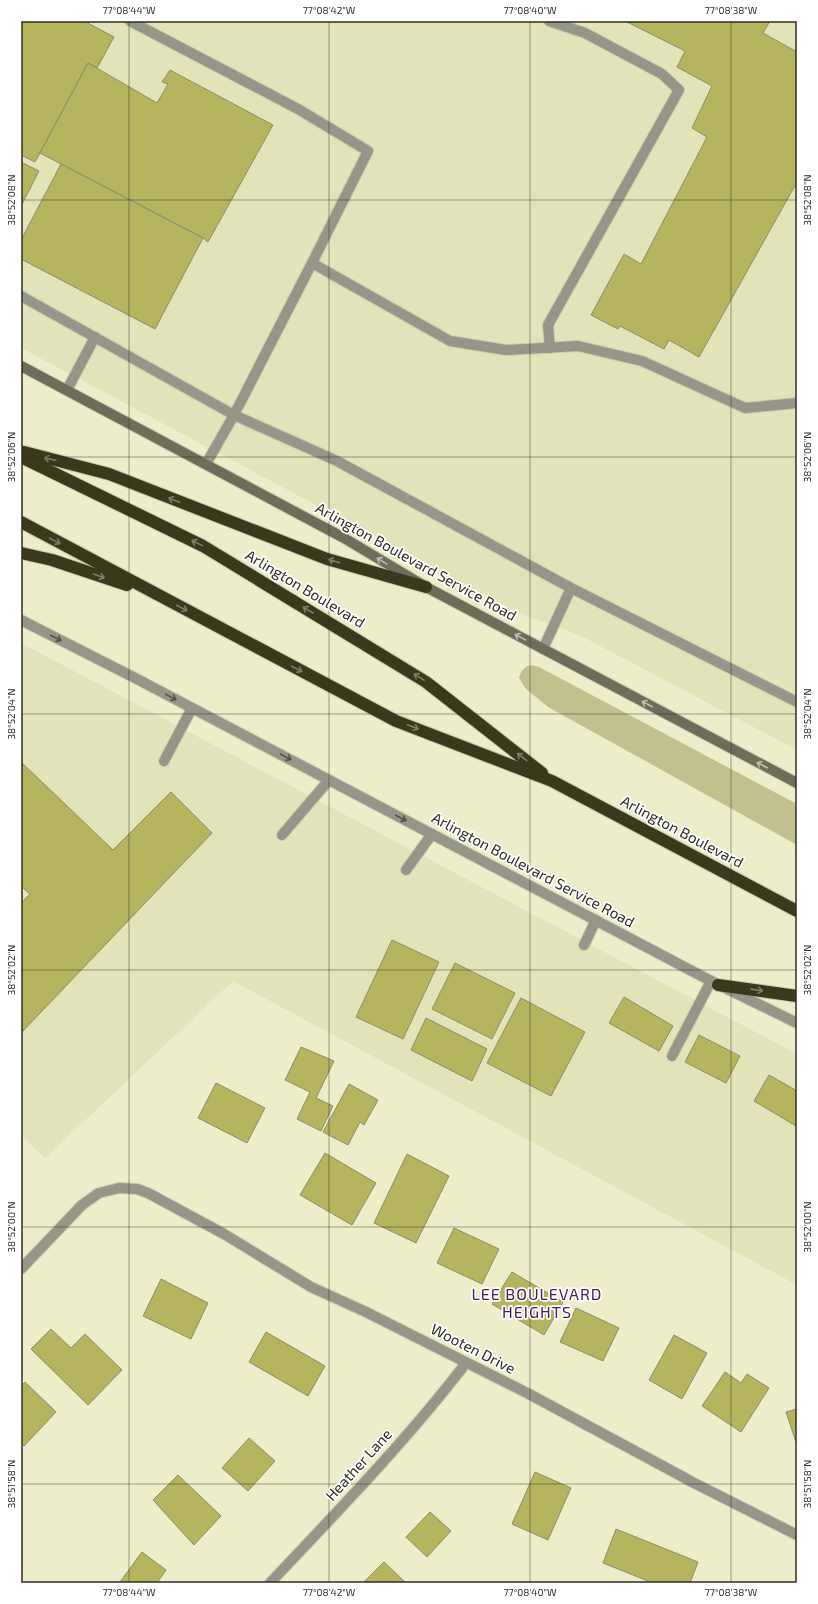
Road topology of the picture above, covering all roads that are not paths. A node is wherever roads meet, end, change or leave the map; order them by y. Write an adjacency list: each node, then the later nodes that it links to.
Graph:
1 (130, 21): 3 (street)
2 (549, 21): 6 (street)
3 (312, 263): 6 (street); 10 (street)
4 (21, 296): 5 (street)
5 (94, 337): 8 (street); 10 (street)
6 (550, 348): 9 (street)
7 (21, 366): 8 (street, Arlington Boulevard Service Road)
8 (67, 390): 13 (street, Arlington Boulevard Service Road)
9 (797, 403)
10 (234, 415): 13 (street); 17 (street)
11 (21, 452): 16 (highway, one-way to 11)
12 (21, 457): 25 (highway, Arlington Boulevard, one-way to 12)
13 (206, 464): 16 (street, Arlington Boulevard Service Road, one-way to 13)
14 (21, 522): 18 (highway, Arlington Boulevard, one-way to 18)
15 (21, 553): 18 (highway, one-way to 18)
16 (426, 587): 20 (street, Arlington Boulevard Service Road, one-way to 16)
17 (571, 588): 20 (street); 21 (street)
18 (159, 596): 25 (highway, Arlington Boulevard, one-way to 25)
19 (21, 620): 22 (street, Arlington Boulevard Service Road, one-way to 22)
20 (543, 649): 26 (street, Arlington Boulevard Service Road, one-way to 20)
21 (797, 702)
22 (192, 708): 23 (street); 24 (street, Arlington Boulevard Service Road, one-way to 24)
23 (164, 761)
24 (329, 780): 27 (street, Arlington Boulevard Service Road, one-way to 27); 28 (street)
25 (552, 781): 30 (highway, Arlington Boulevard)
26 (797, 783)
27 (432, 834): 29 (street); 31 (street, Arlington Boulevard Service Road)
28 (282, 835)
29 (406, 870)
30 (797, 911)
31 (596, 920): 32 (street); 33 (street, Arlington Boulevard Service Road)
32 (584, 945)
33 (715, 983): 34 (highway, one-way to 34); 35 (street, Arlington Boulevard Service Road); 36 (street)
34 (797, 996)
35 (797, 1023)
36 (672, 1056)
37 (21, 1269): 38 (street, Wooten Drive)
38 (466, 1362): 39 (street, Wooten Drive); 40 (street, Heather Lane)
39 (797, 1535)
40 (270, 1583)

